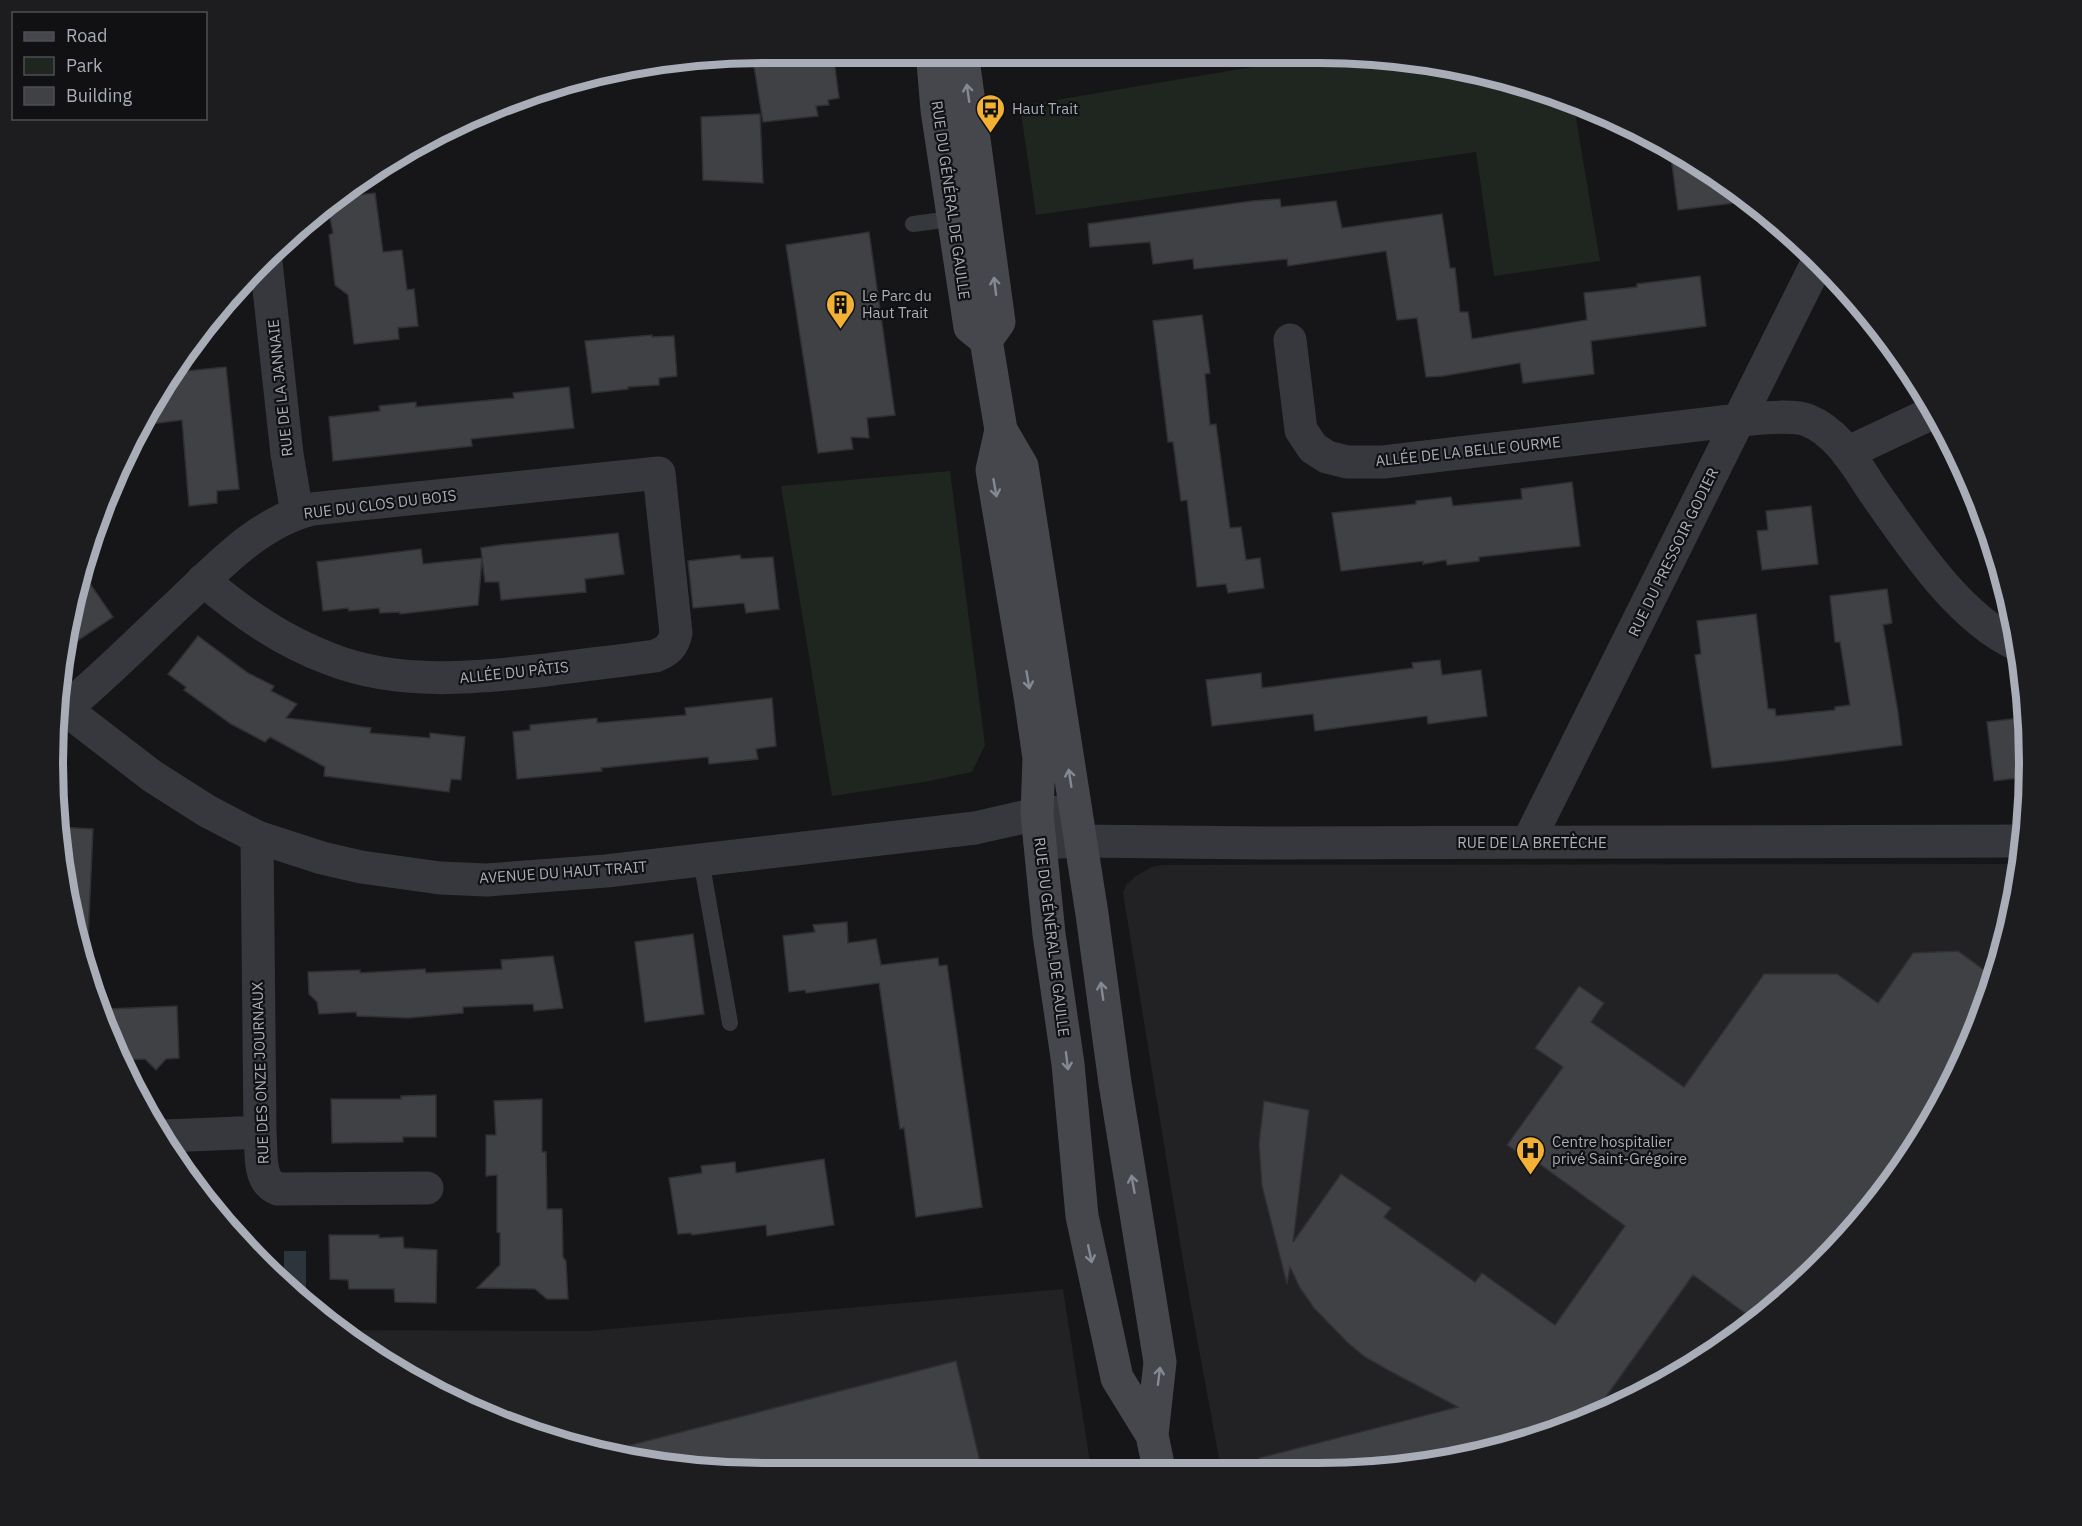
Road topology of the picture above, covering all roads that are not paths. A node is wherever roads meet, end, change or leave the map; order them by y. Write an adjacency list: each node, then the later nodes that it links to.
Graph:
1 (933, 63): 3 (main road, RUE DU GÉNÉRAL DE GAULLE)
2 (963, 63): 3 (main road, RUE DU GÉNÉRAL DE GAULLE, one-way to 2)
3 (968, 217): 4 (lane); 10 (main road, RUE DU GÉNÉRAL DE GAULLE)
4 (913, 224)
5 (1814, 268): 9 (street, RUE DU PRESSOIR GODIER)
6 (267, 269): 13 (street, RUE DE LA JANNAIE)
7 (1290, 340): 9 (street, ALLÉE DE LA BELLE OURME)
8 (1926, 416): 11 (street)
9 (1738, 420): 11 (street, ALLÉE DE LA BELLE OURME); 22 (street, RUE DU PRESSOIR GODIER)
10 (1001, 430): 18 (main road, RUE DU GÉNÉRAL DE GAULLE, one-way to 10); 19 (main road, RUE DU GÉNÉRAL DE GAULLE, one-way to 19)
11 (1847, 453): 15 (street, ALLÉE DE LA BELLE OURME)
12 (659, 473): 13 (street, RUE DU CLOS DU BOIS); 14 (street, ALLÉE DU PÂTIS)
13 (297, 513): 14 (street, RUE DU CLOS DU BOIS)
14 (203, 580): 16 (street, RUE DU CLOS DU BOIS)
15 (2008, 639)
16 (66, 703)
17 (65, 707): 20 (street, AVENUE DU HAUT TRAIT)
18 (1077, 826): 19 (street, AVENUE DU HAUT TRAIT); 22 (street, RUE DE LA BRETÈCHE); 28 (main road, RUE DU GÉNÉRAL DE GAULLE, one-way to 18)
19 (1038, 829): 23 (street, AVENUE DU HAUT TRAIT); 28 (main road, RUE DU GÉNÉRAL DE GAULLE, one-way to 28)
20 (257, 837): 23 (street, AVENUE DU HAUT TRAIT); 25 (street, RUE DES ONZE JOURNAUX)
21 (2014, 841): 22 (street, RUE DE LA BRETÈCHE)
22 (1528, 842)
23 (701, 860): 24 (lane)
24 (730, 1023)
25 (260, 1132): 26 (street); 27 (street, RUE DES ONZE JOURNAUX)
26 (171, 1136)
27 (427, 1188)
28 (1152, 1435): 29 (main road, RUE DU GÉNÉRAL DE GAULLE)
29 (1158, 1463)

